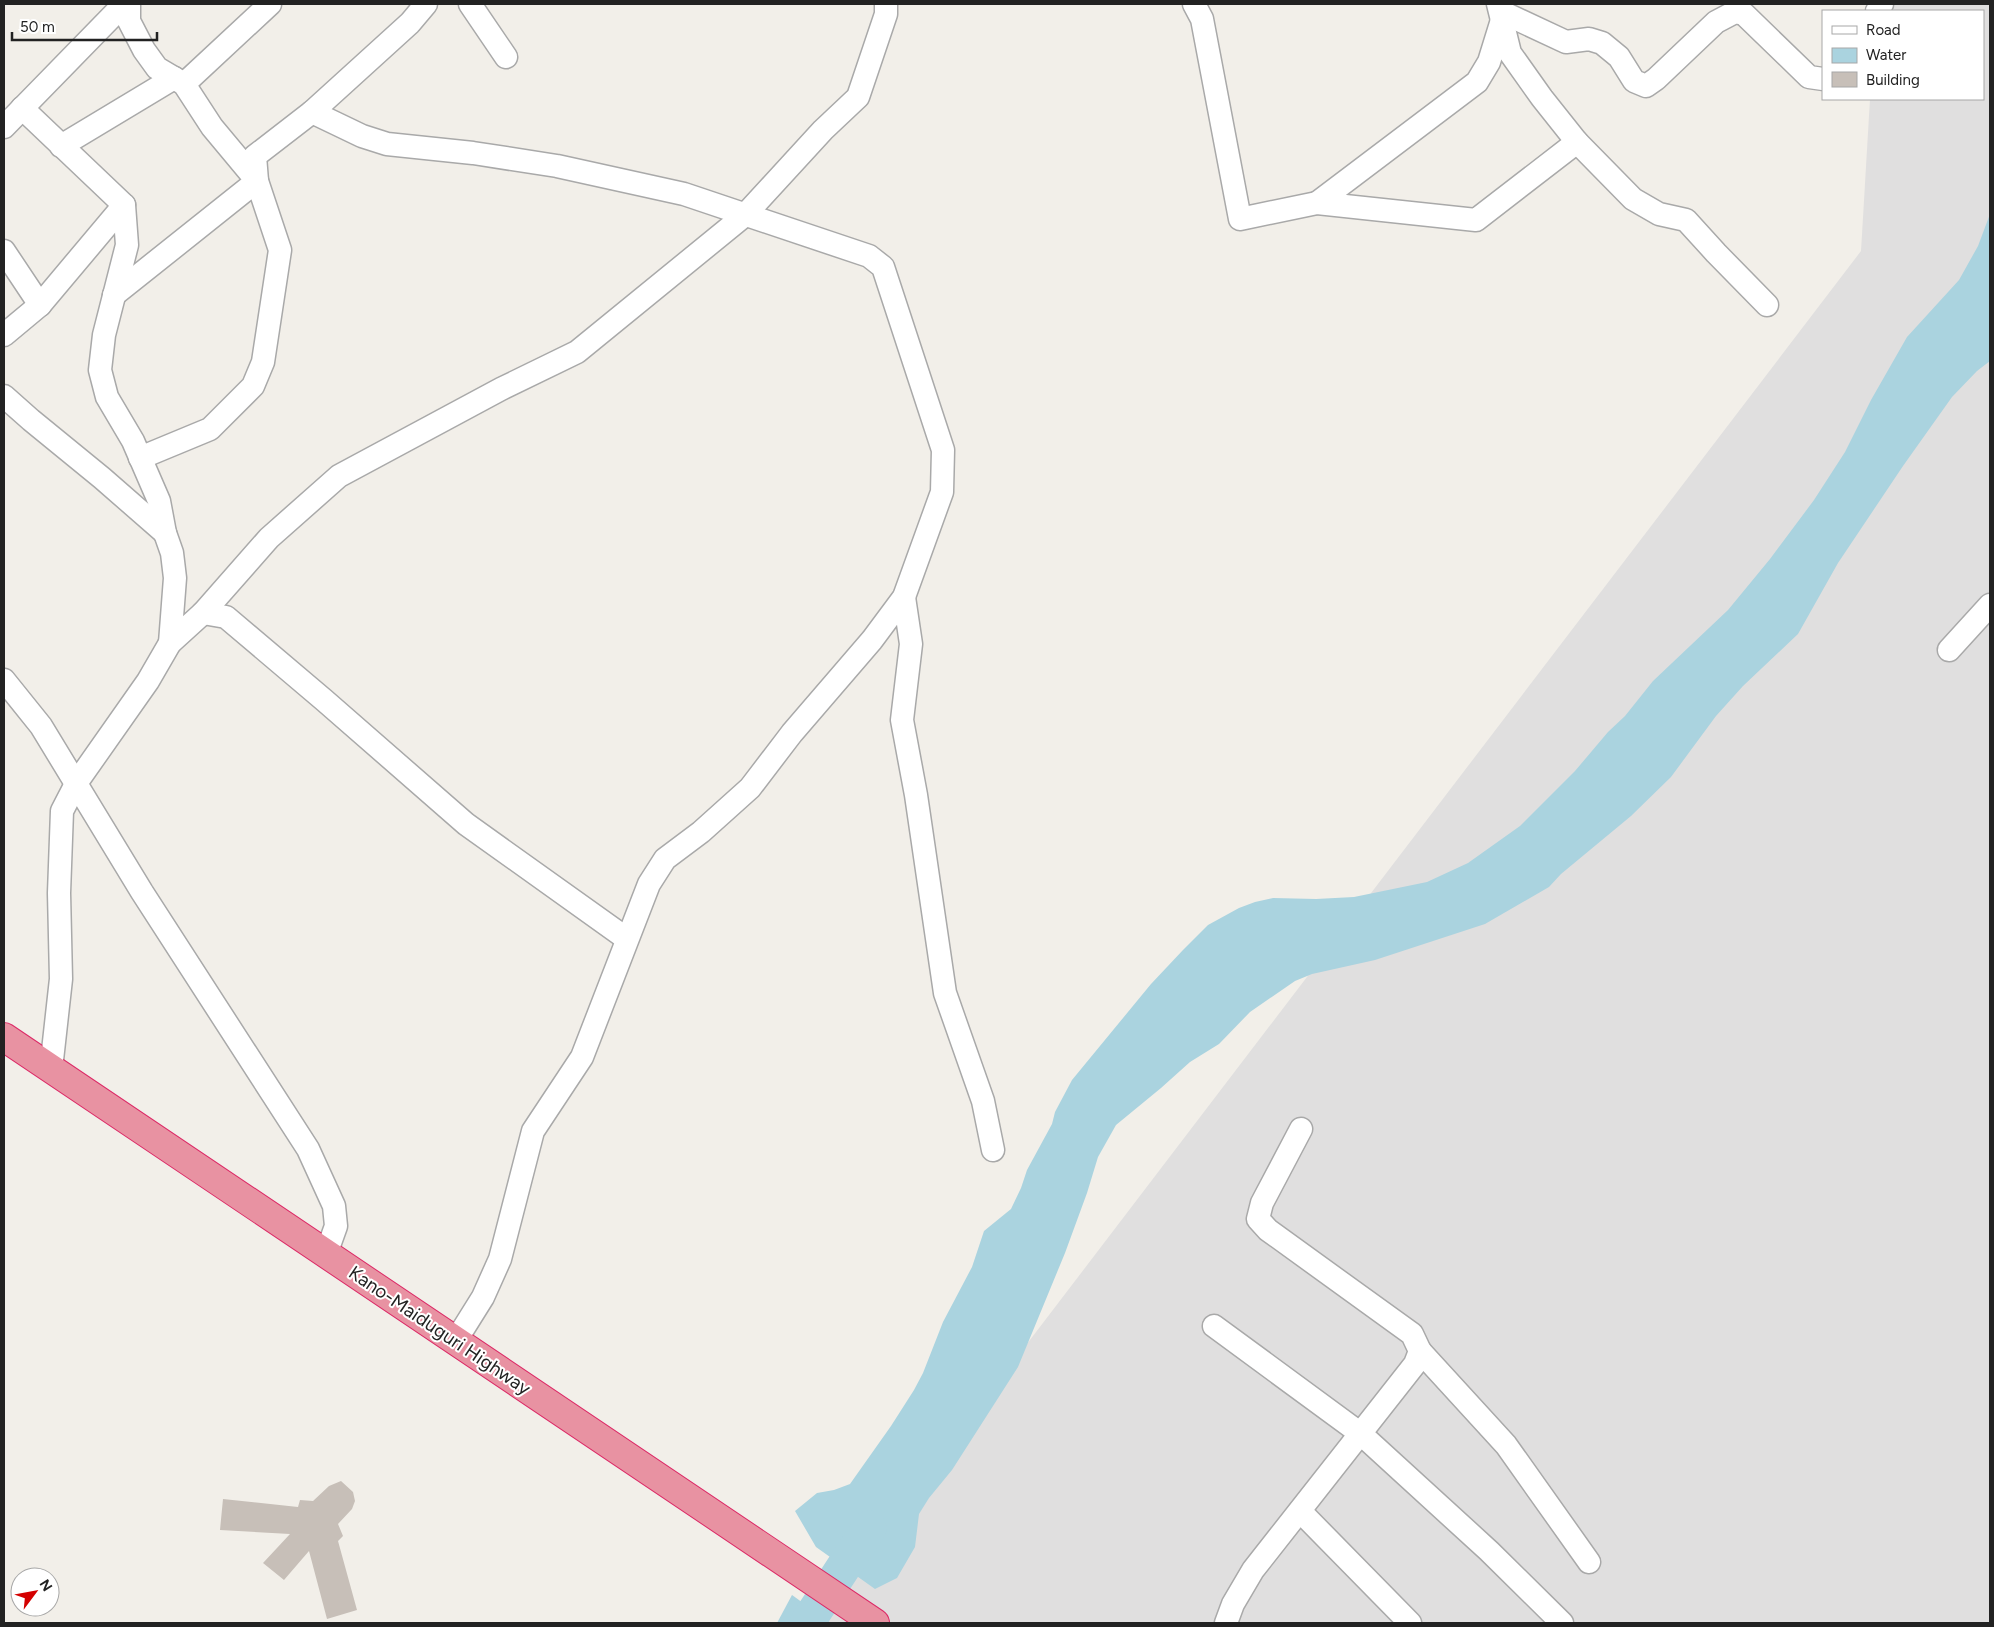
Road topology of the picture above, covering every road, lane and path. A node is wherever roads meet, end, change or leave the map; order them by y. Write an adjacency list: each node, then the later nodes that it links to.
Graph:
1 (124, 4): 13 (street)
2 (129, 4): 12 (street)
3 (270, 4): 12 (street)
4 (426, 4): 14 (street)
5 (470, 4): 10 (street)
6 (886, 4): 21 (street)
7 (1194, 4): 19 (street)
8 (1739, 9): 9 (street); 11 (street)
9 (1503, 10): 16 (street); 19 (street)
10 (506, 57)
11 (1822, 79)
12 (179, 81): 17 (street); 18 (street)
13 (22, 108): 15 (street); 17 (street)
14 (312, 112): 18 (street); 21 (street)
15 (4, 127)
16 (1577, 142): 19 (street); 25 (street)
17 (61, 146): 20 (street)
18 (257, 181): 23 (street); 30 (street)
19 (1317, 203)
20 (124, 205): 23 (street); 24 (street)
21 (745, 215): 32 (street); 34 (street)
22 (4, 251): 24 (street)
23 (114, 295): 30 (street)
24 (40, 305): 26 (street)
25 (1767, 305)
26 (4, 335)
27 (4, 396): 29 (street)
28 (4, 419): 29 (street)
29 (31, 420): 31 (street)
30 (140, 458): 31 (street)
31 (165, 533): 35 (street)
32 (904, 597): 39 (street); 43 (street)
33 (1990, 605): 36 (street)
34 (203, 613): 35 (street); 39 (street)
35 (170, 643): 38 (street)
36 (1949, 650)
37 (4, 680): 38 (street)
38 (77, 782): 41 (street); 44 (street)
39 (627, 939): 46 (street)
40 (4, 1037): 41 (highway, Kano-Maiduguri Highway)
41 (51, 1069): 44 (highway, Kano-Maiduguri Highway)
42 (1302, 1129): 47 (street)
43 (993, 1150)
44 (326, 1254): 46 (highway, Kano-Maiduguri Highway)
45 (1214, 1326): 48 (street)
46 (452, 1339): 51 (highway, Kano-Maiduguri Highway)
47 (1420, 1351): 48 (street); 50 (street)
48 (1361, 1434): 49 (street); 54 (street)
49 (1300, 1511): 52 (street); 53 (street)
50 (1589, 1562)
51 (868, 1618)
52 (1226, 1623)
53 (1410, 1623)
54 (1562, 1623)

